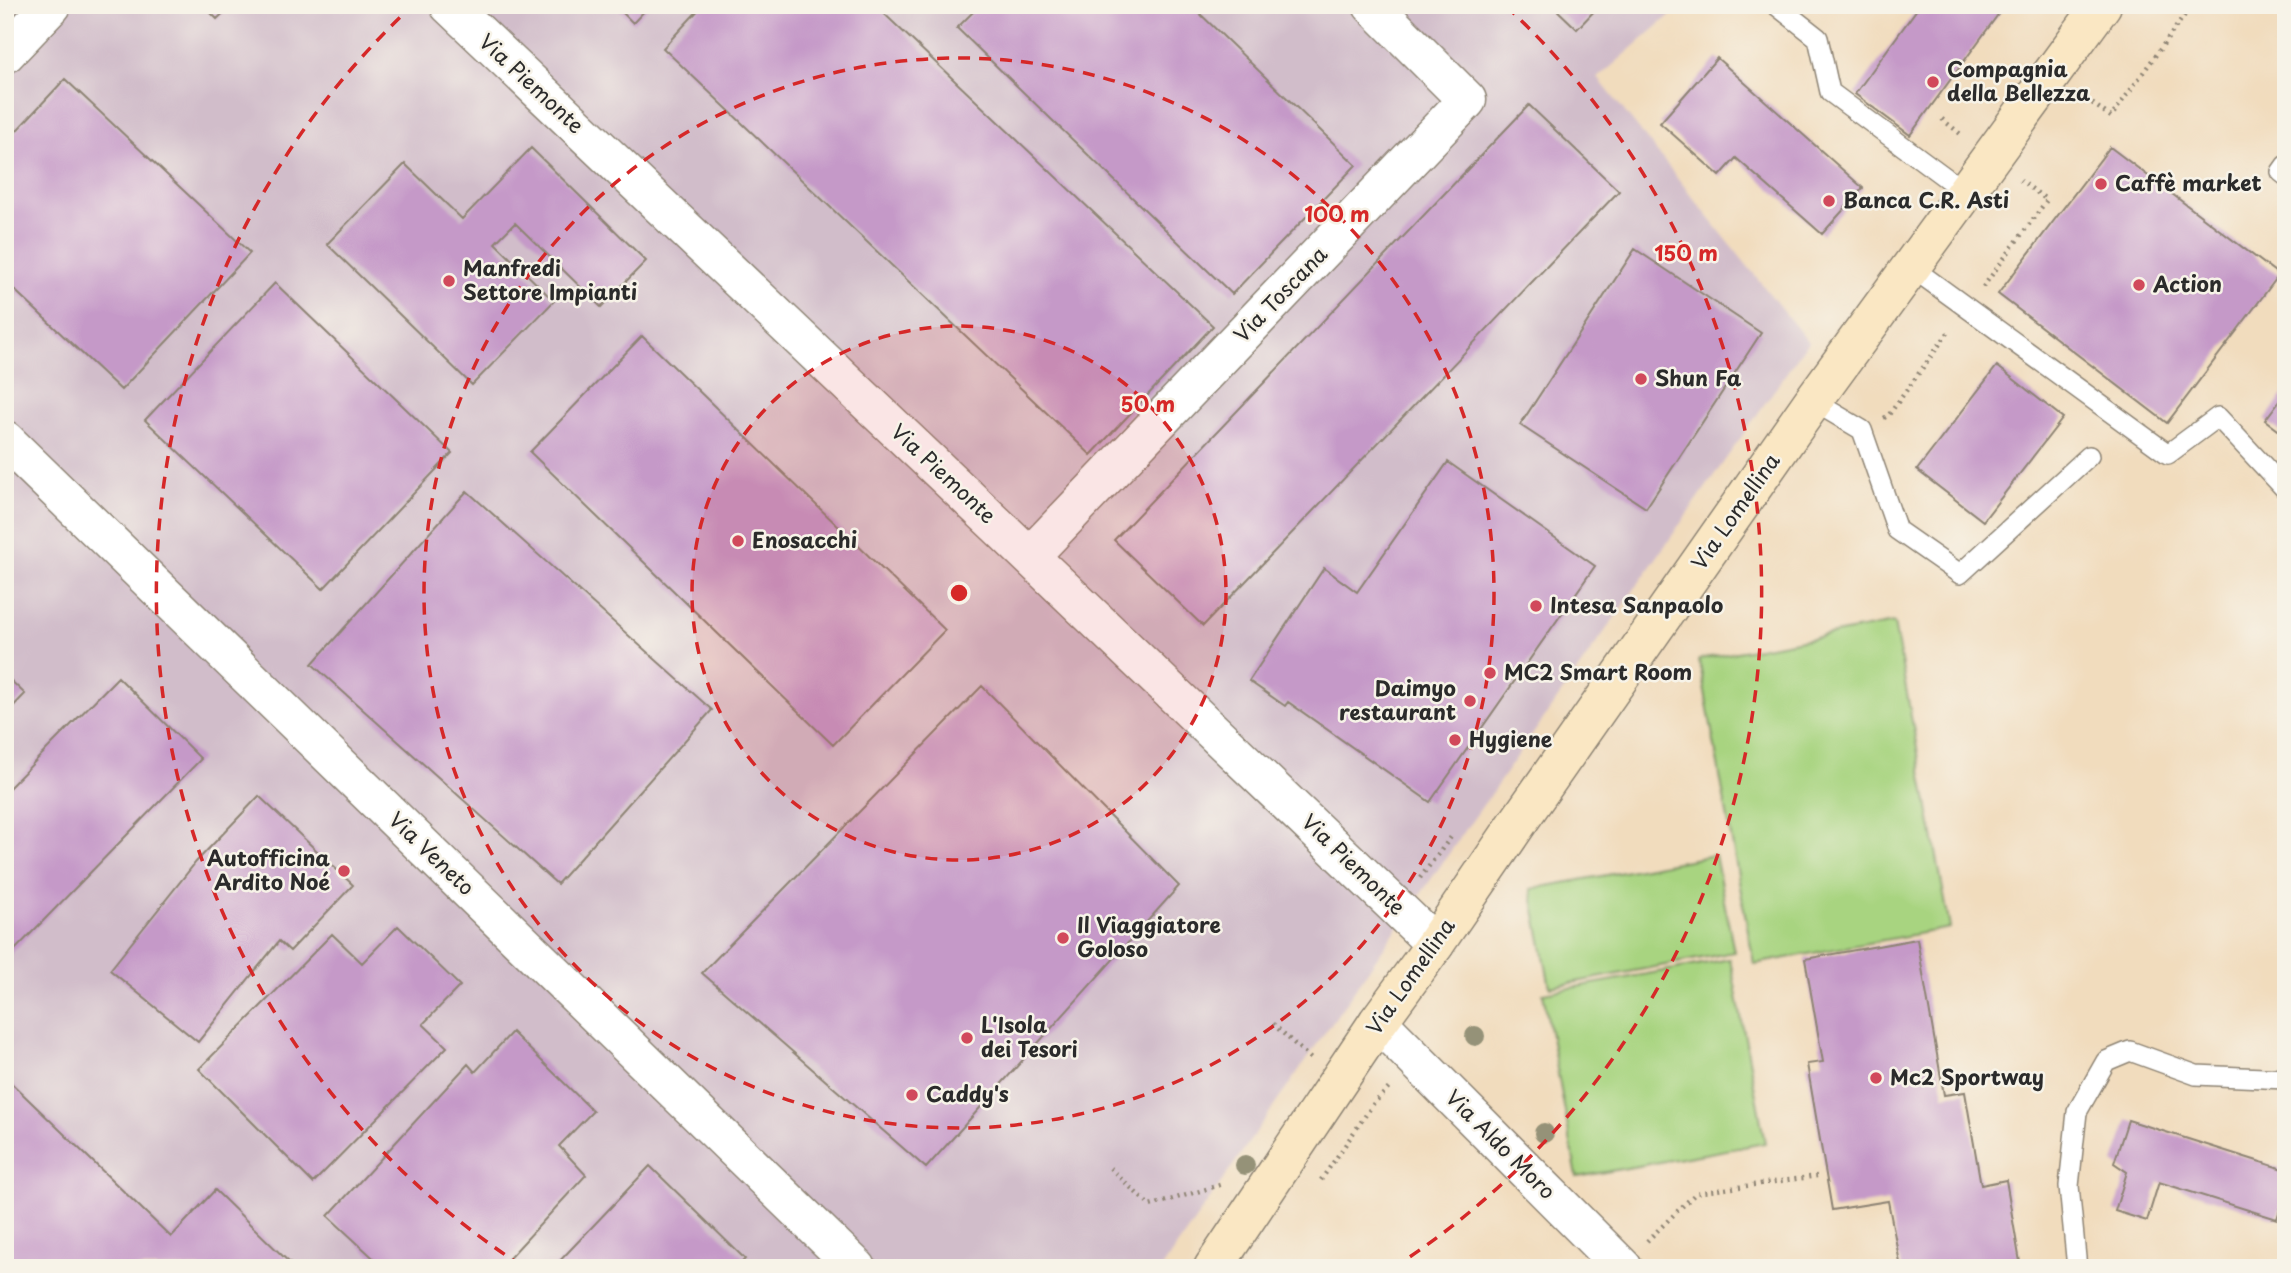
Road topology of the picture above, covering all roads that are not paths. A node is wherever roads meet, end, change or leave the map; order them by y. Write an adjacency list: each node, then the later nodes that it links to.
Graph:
1 (52, 5): 6 (street)
2 (449, 5): 15 (street, Via Piemonte)
3 (1373, 5): 15 (street, Via Toscana)
4 (1776, 5): 9 (lane)
5 (2102, 5): 9 (main road, Via Lomellina)
6 (5, 54)
7 (2286, 165): 8 (lane)
8 (2286, 176)
9 (1965, 192): 10 (main road, Via Lomellina)
10 (1911, 267): 11 (main road, Via Lomellina); 14 (lane)
11 (1813, 401): 13 (lane); 16 (main road, Via Lomellina)
12 (5, 440): 20 (street, Via Veneto)
13 (2089, 456)
14 (2286, 490)
15 (1030, 556): 16 (street, Via Piemonte)
16 (1435, 944): 17 (main road, Via Lomellina)
17 (1378, 1022): 19 (street, Via Aldo Moro); 21 (main road, Via Lomellina)
18 (2286, 1079): 22 (lane)
19 (1622, 1267)
20 (857, 1268)
21 (1213, 1268)
22 (2077, 1268)

